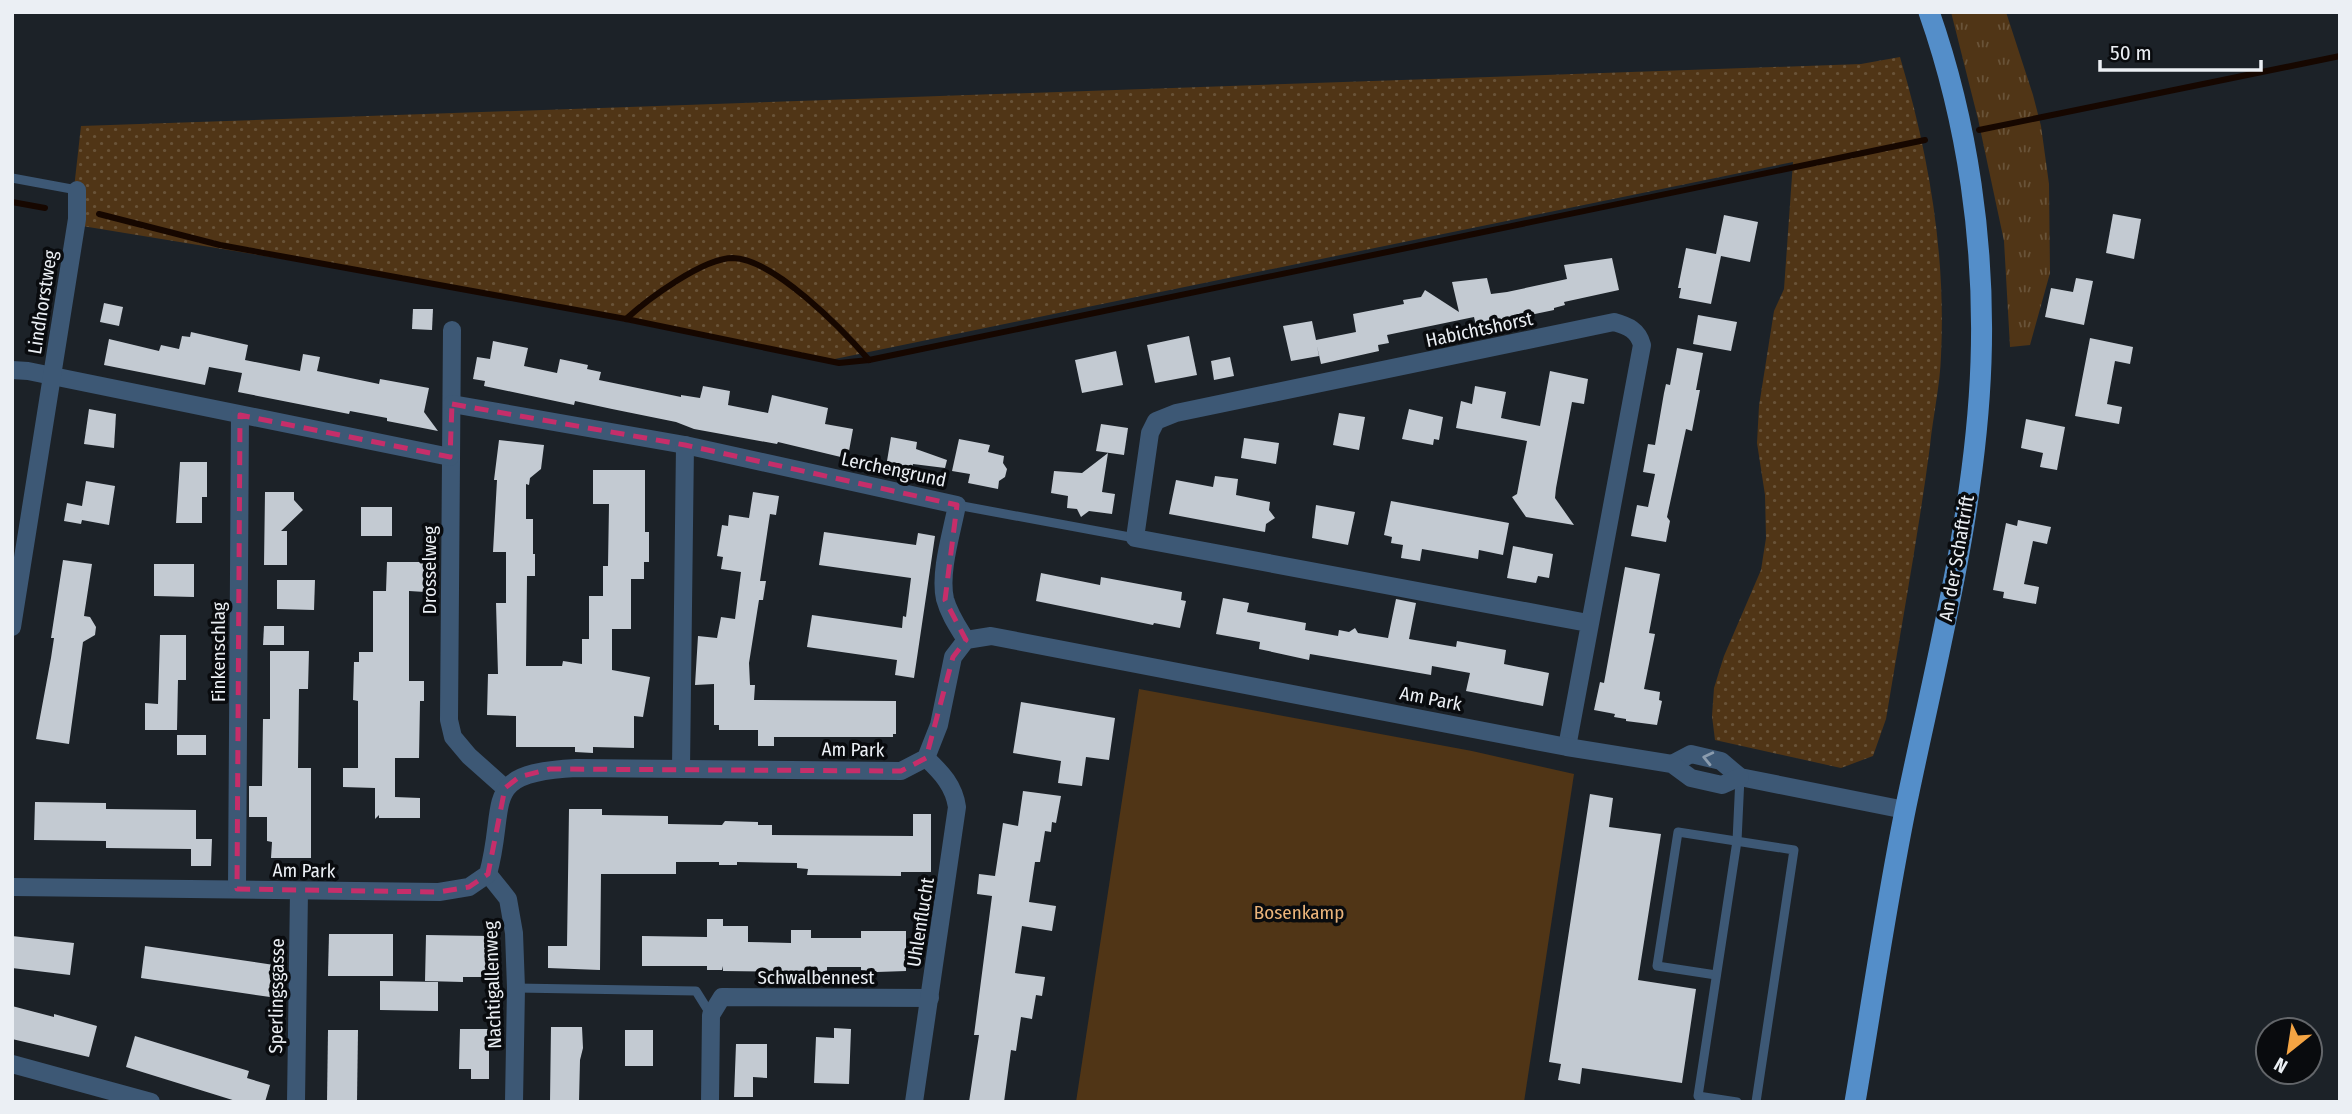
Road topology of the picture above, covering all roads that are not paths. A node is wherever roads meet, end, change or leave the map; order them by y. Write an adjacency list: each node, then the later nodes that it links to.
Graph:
1 (1929, 12): 21 (main road, An der Schaftrift)
2 (12, 178): 3 (lane)
3 (77, 190): 6 (street, Lindhorstweg)
4 (452, 330): 7 (street, Drosselweg)
5 (12, 370): 6 (street)
6 (51, 377): 8 (street); 14 (street, Lindhorstweg)
7 (452, 404): 9 (street, Lerchengrund); 10 (street, Drosselweg)
8 (240, 415): 10 (street); 25 (street, Finkenschlag)
9 (685, 445): 11 (street, Lerchengrund); 18 (street)
10 (450, 457): 20 (street, Drosselweg)
11 (957, 505): 12 (lane); 15 (street, Lerchengrund)
12 (1135, 538): 13 (street); 13 (street, Habichtshorst)
13 (1588, 623): 16 (street, Habichtshorst)
14 (12, 627)
15 (966, 640): 16 (street, Am Park); 17 (street)
16 (1567, 747): 19 (street, Am Park)
17 (926, 758): 18 (street, Am Park); 29 (street, Uhlenflucht)
18 (681, 768): 20 (street, Am Park)
19 (1740, 777): 21 (street, Am Park); 22 (lane)
20 (505, 788): 23 (street)
21 (1905, 810): 39 (main road, An der Schaftrift)
22 (1737, 841): 27 (lane); 27 (lane); 38 (lane)
23 (488, 874): 26 (street, Am Park); 28 (street, Nachtigallenweg)
24 (12, 887): 25 (street, Am Park)
25 (237, 889): 26 (street, Am Park)
26 (299, 891): 33 (street, Sperlingsgasse)
27 (1717, 975): 37 (lane)
28 (516, 988): 30 (lane); 34 (street, Nachtigallenweg)
29 (930, 998): 30 (street, Schwalbennest); 36 (street, Uhlenflucht)
30 (711, 1015): 35 (street)
31 (12, 1064): 32 (street)
32 (151, 1102)
33 (296, 1102)
34 (514, 1102)
35 (710, 1102)
36 (914, 1102)
37 (1737, 1102)
38 (1756, 1102)
39 (1855, 1102)

